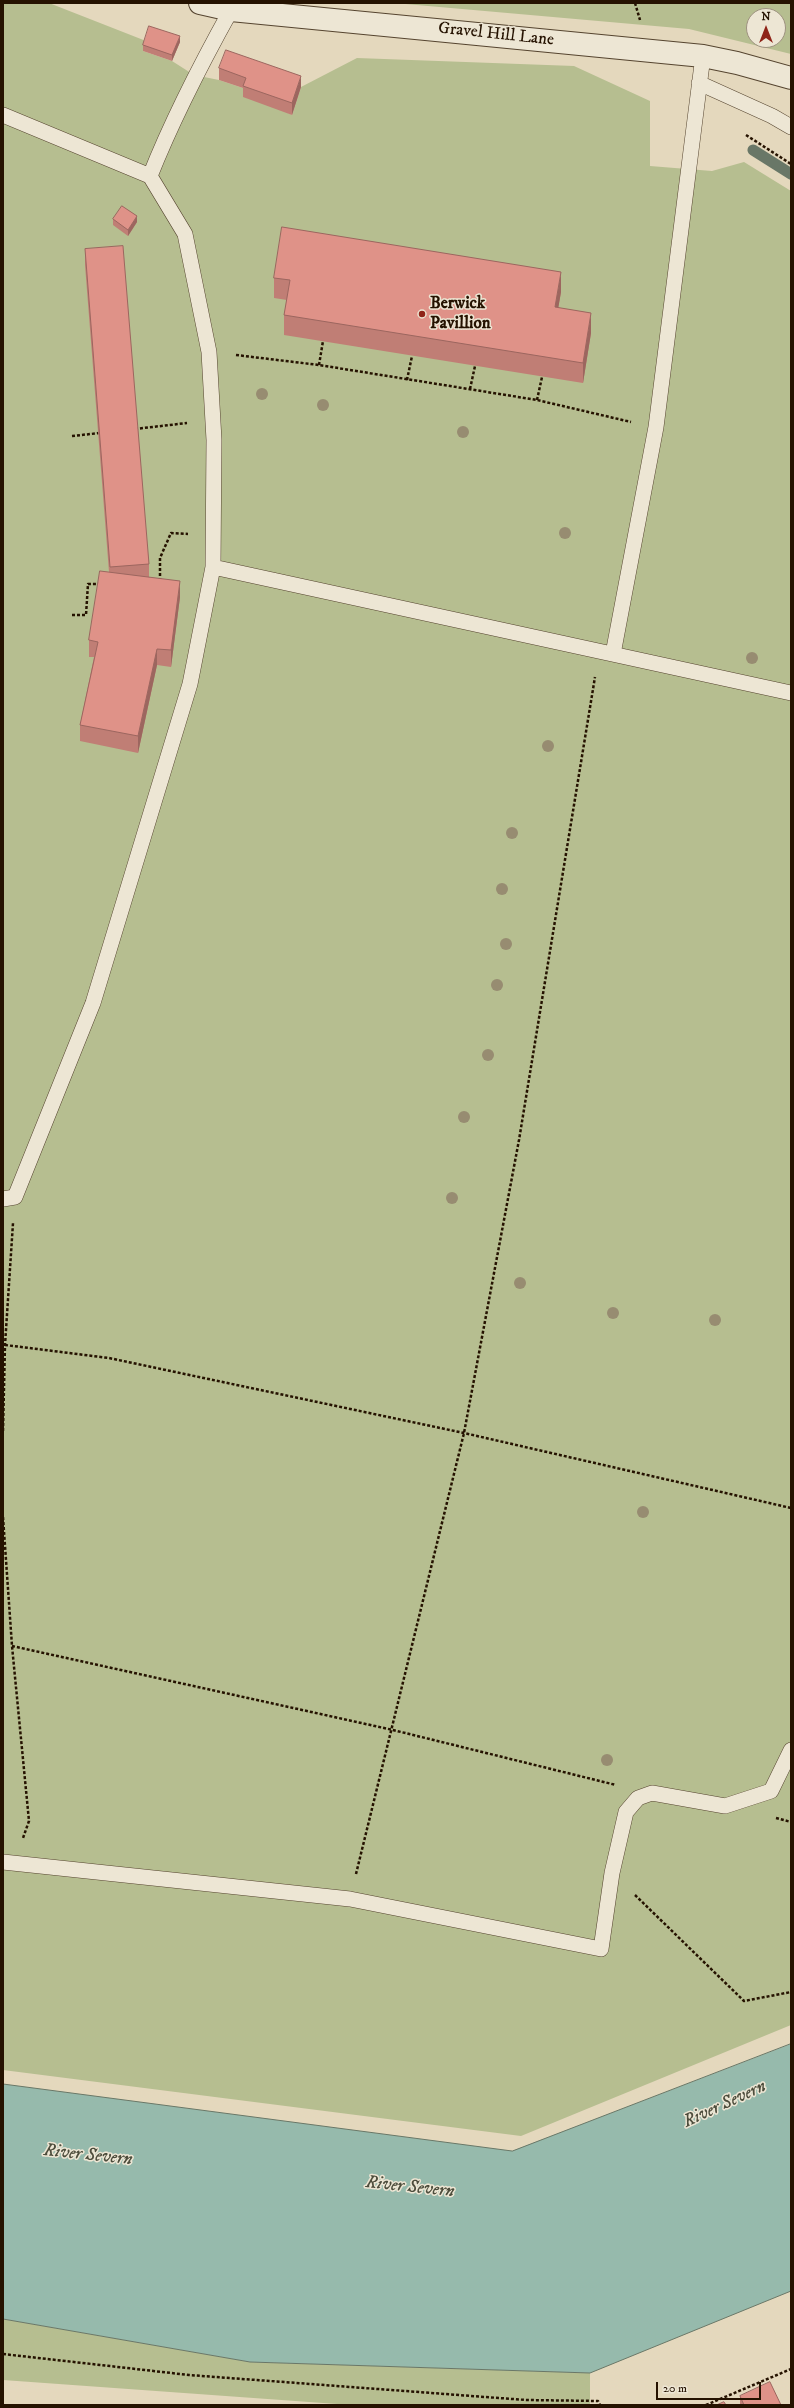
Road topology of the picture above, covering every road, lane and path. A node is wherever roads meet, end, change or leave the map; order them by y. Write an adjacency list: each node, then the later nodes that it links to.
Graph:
1 (200, 3): 2 (street, Gravel Hill Lane)
2 (231, 10): 3 (street, Gravel Hill Lane); 10 (lane)
3 (703, 56): 4 (street, Gravel Hill Lane); 5 (lane)
4 (791, 78)
5 (699, 83): 7 (lane); 21 (lane)
6 (3, 115): 10 (lane)
7 (791, 127)
8 (740, 132): 9 (path)
9 (791, 164)
10 (150, 176): 12 (lane)
11 (322, 341): 14 (path)
12 (209, 352): 14 (path); 20 (lane)
13 (412, 356): 17 (path)
14 (319, 365): 17 (path)
15 (475, 366): 18 (path)
16 (542, 377): 19 (path)
17 (407, 380): 18 (path)
18 (470, 389): 19 (path)
19 (537, 400): 21 (path)
20 (213, 420): 22 (path); 25 (lane)
21 (656, 427): 30 (lane)
22 (134, 429)
23 (103, 432): 24 (path)
24 (72, 436)
25 (213, 534): 26 (lane); 28 (path)
26 (213, 567): 30 (lane); 32 (lane)
27 (104, 584): 29 (path)
28 (160, 588)
29 (72, 614)
30 (606, 652): 31 (lane); 35 (path)
31 (791, 693)
32 (9, 1198): 33 (path)
33 (5, 1345): 34 (path); 35 (path)
34 (3, 1431)
35 (464, 1433): 36 (path); 39 (path)
36 (791, 1508)
37 (3, 1517): 38 (path)
38 (12, 1646): 39 (path); 42 (path)
39 (393, 1730): 41 (path); 44 (path)
40 (791, 1750): 41 (lane)
41 (652, 1793): 43 (lane)
42 (8, 1862): 44 (lane)
43 (612, 1873): 44 (lane); 45 (path)
44 (350, 1899)
45 (791, 1992)
46 (3, 2354): 48 (path)
47 (791, 2369): 49 (path)
48 (600, 2405)
49 (706, 2405)

